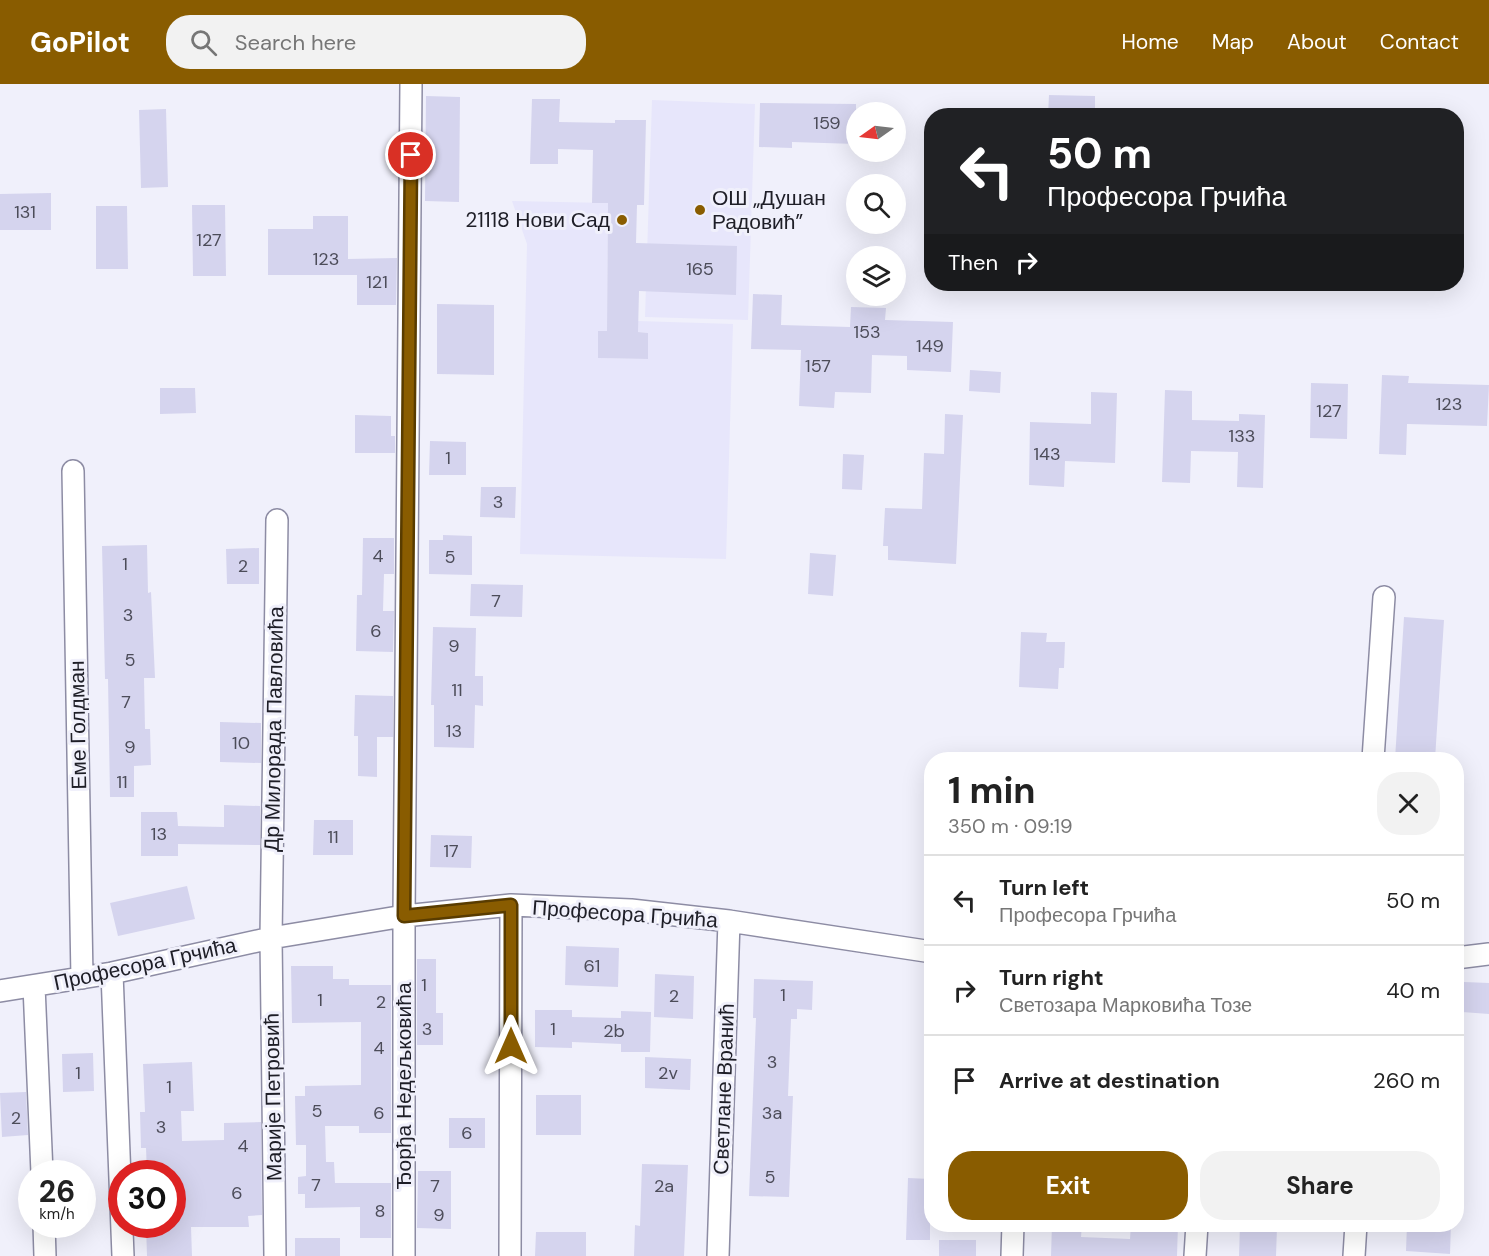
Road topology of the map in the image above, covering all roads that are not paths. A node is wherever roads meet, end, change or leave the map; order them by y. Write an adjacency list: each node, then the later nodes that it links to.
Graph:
1 (411, 84): 7 (street, Ђорђа Недељковића)
2 (73, 471): 14 (street, Еме Голдман)
3 (277, 520): 9 (street, Др Милорада Павловића)
4 (1384, 597): 5 (street)
5 (1373, 752)
6 (511, 905): 7 (street, Професора Грчића); 8 (street, Професора Грчића); 26 (street)
7 (404, 916): 9 (street, Професора Грчића); 25 (street, Ђорђа Недељковића)
8 (729, 921): 10 (street, Професора Грчића); 27 (street, Светлане Вранић)
9 (271, 938): 13 (street, Професора Грчића); 24 (street, Марије Петровић)
10 (924, 951)
11 (1489, 954): 12 (street)
12 (1464, 957)
13 (112, 973): 14 (street, Професора Грчића); 23 (street)
14 (82, 978): 15 (street, Професора Грчића)
15 (34, 986): 16 (street, Професора Грчића); 17 (street)
16 (0, 991)
17 (41, 1160)
18 (1013, 1232): 28 (street)
19 (1196, 1232): 29 (street)
20 (1356, 1232): 30 (street)
21 (44, 1238): 22 (street)
22 (45, 1256)
23 (123, 1256)
24 (275, 1256)
25 (404, 1256)
26 (510, 1256)
27 (718, 1256)
28 (1012, 1256)
29 (1195, 1256)
30 (1354, 1256)

